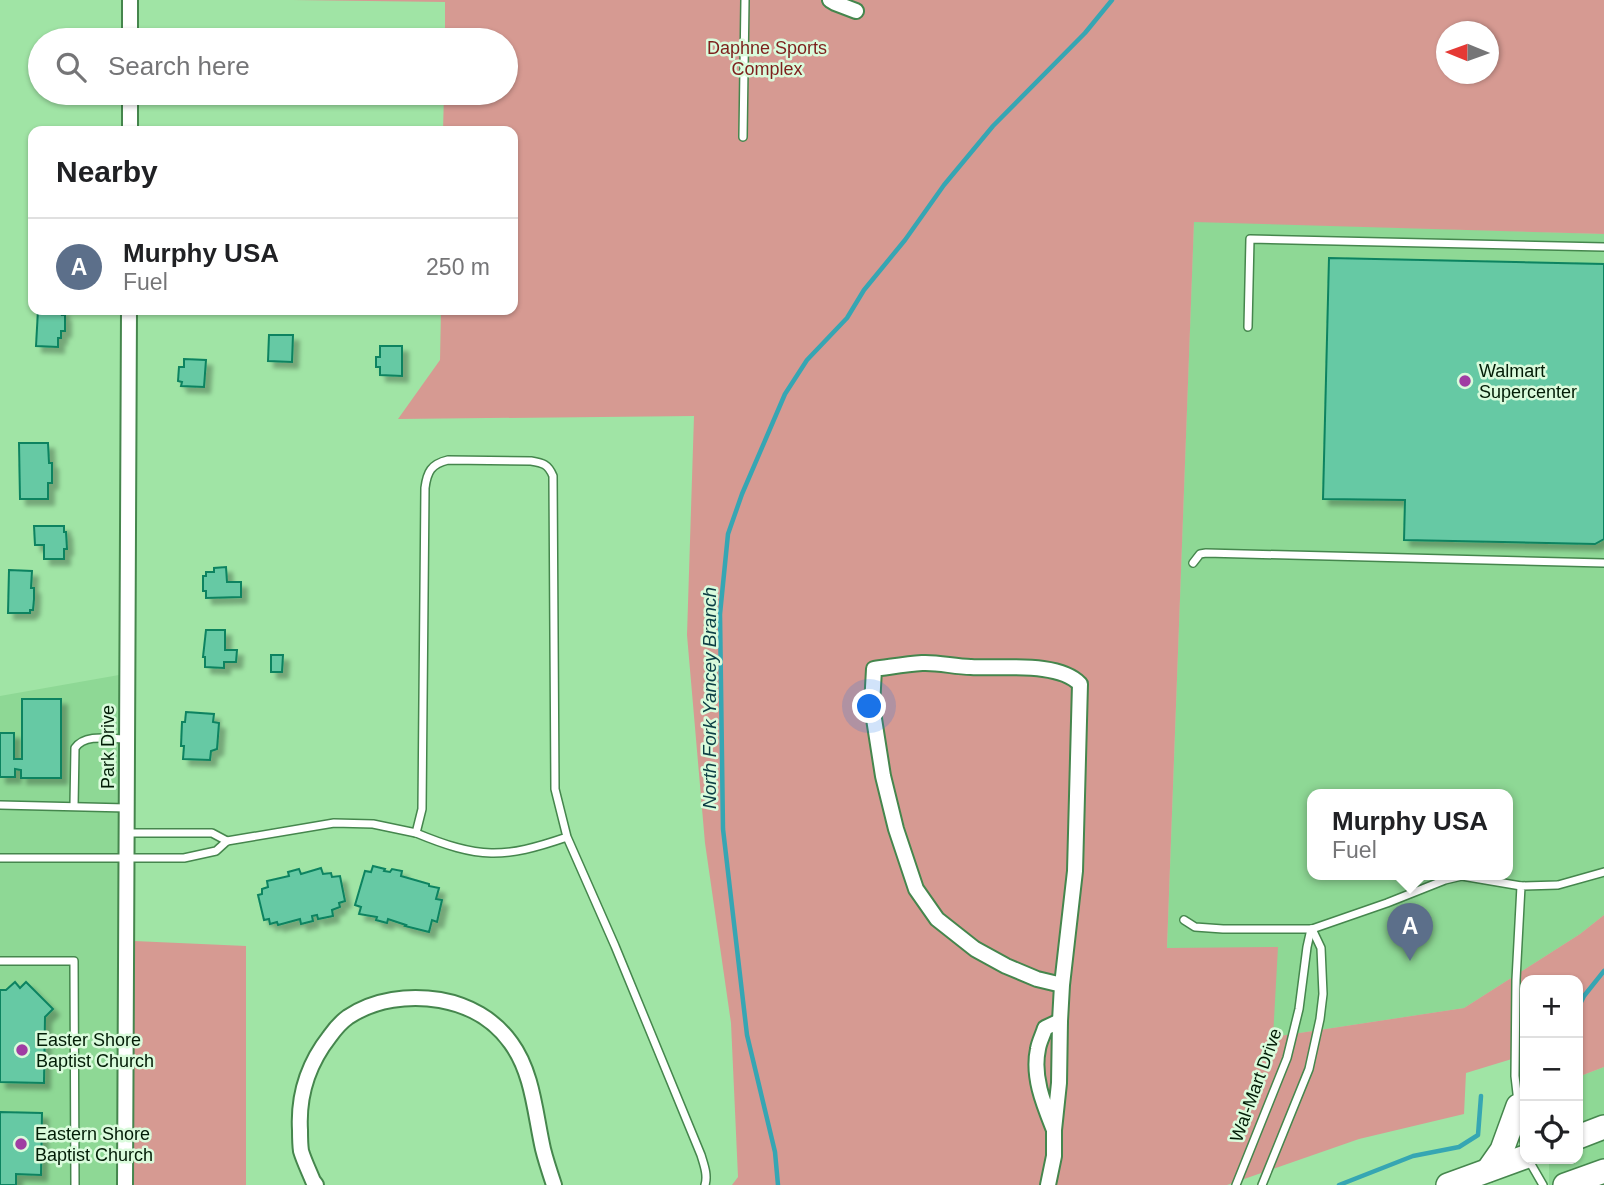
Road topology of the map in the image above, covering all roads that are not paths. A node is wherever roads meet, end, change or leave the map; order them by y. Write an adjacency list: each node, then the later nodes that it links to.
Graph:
1 (130, 0): 5 (street)
2 (745, 0): 8 (lane)
3 (830, 0): 4 (street)
4 (856, 11)
5 (130, 28)
6 (130, 105): 7 (street)
7 (130, 126)
8 (743, 137)
9 (1604, 247): 11 (lane)
10 (129, 315): 14 (street, Park Drive)
11 (1248, 327)
12 (1193, 563): 13 (lane)
13 (1604, 563)
14 (127, 739): 16 (lane); 17 (street, Park Drive)
15 (0, 805): 16 (lane)
16 (74, 807): 17 (lane)
17 (127, 808): 18 (street, Park Drive)
18 (127, 833): 21 (lane); 23 (street, Park Drive)
19 (416, 833): 20 (lane); 20 (lane); 21 (lane)
20 (567, 837): 44 (lane)
21 (227, 841): 23 (lane)
22 (0, 858): 23 (lane)
23 (127, 858): 41 (street, Park Drive)
24 (1604, 872): 27 (lane)
25 (1445, 880): 29 (lane)
26 (1486, 880): 27 (lane)
27 (1521, 886): 33 (lane)
28 (1184, 920): 29 (lane)
29 (1312, 929): 46 (lane, Wal-Mart Drive); 47 (lane)
30 (0, 961): 40 (lane)
31 (1062, 985): 31 (street); 32 (street)
32 (1060, 1021): 35 (street); 35 (street)
33 (1520, 1101)
34 (1520, 1112): 38 (main road)
35 (1054, 1130): 45 (street)
36 (1520, 1160): 38 (main road)
37 (1531, 1164): 49 (lane)
38 (1488, 1170): 48 (main road)
39 (1599, 1177): 50 (main road)
40 (75, 1185)
41 (125, 1185)
42 (316, 1185): 43 (street)
43 (554, 1185)
44 (705, 1185)
45 (1048, 1185)
46 (1236, 1185)
47 (1262, 1185)
48 (1448, 1185)
49 (1543, 1185)
50 (1565, 1185)

